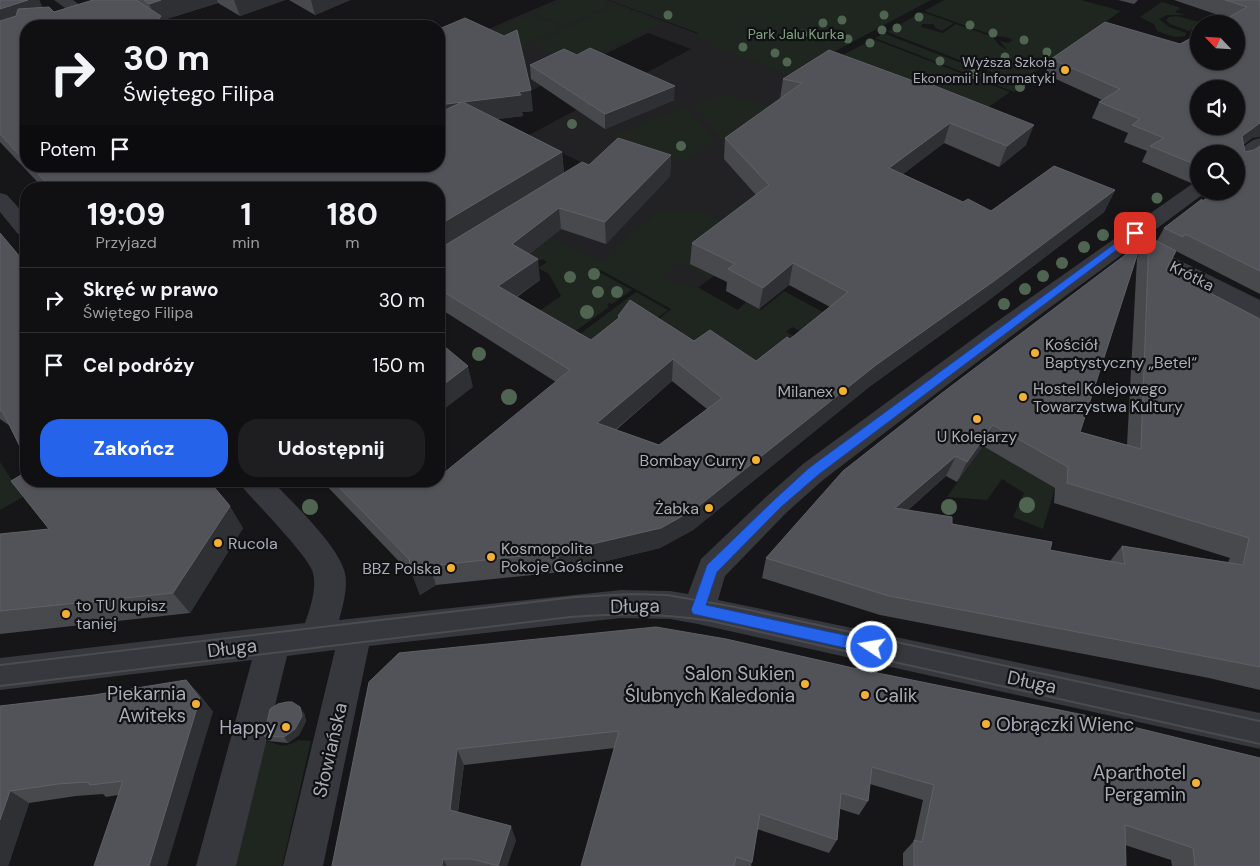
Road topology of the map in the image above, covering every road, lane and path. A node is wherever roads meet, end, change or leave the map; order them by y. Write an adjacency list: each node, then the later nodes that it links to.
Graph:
1 (62, 0): 3 (street)
2 (97, 7): 3 (street)
3 (81, 12): 4 (street)
4 (59, 19)
5 (1260, 144): 6 (street)
6 (1245, 155)
7 (1190, 194): 10 (street)
8 (0, 198): 9 (street)
9 (20, 222)
10 (1124, 241): 11 (street, Krótka); 13 (street)
11 (1260, 310)
12 (259, 487): 15 (street)
13 (698, 610): 14 (street, Długa); 18 (street, Długa)
14 (355, 633): 15 (street, Długa); 20 (street, Słowiańska)
15 (318, 637): 16 (street, Długa)
16 (273, 643): 17 (street, Długa); 19 (street)
17 (0, 674)
18 (1260, 731)
19 (216, 866)
20 (303, 866)

